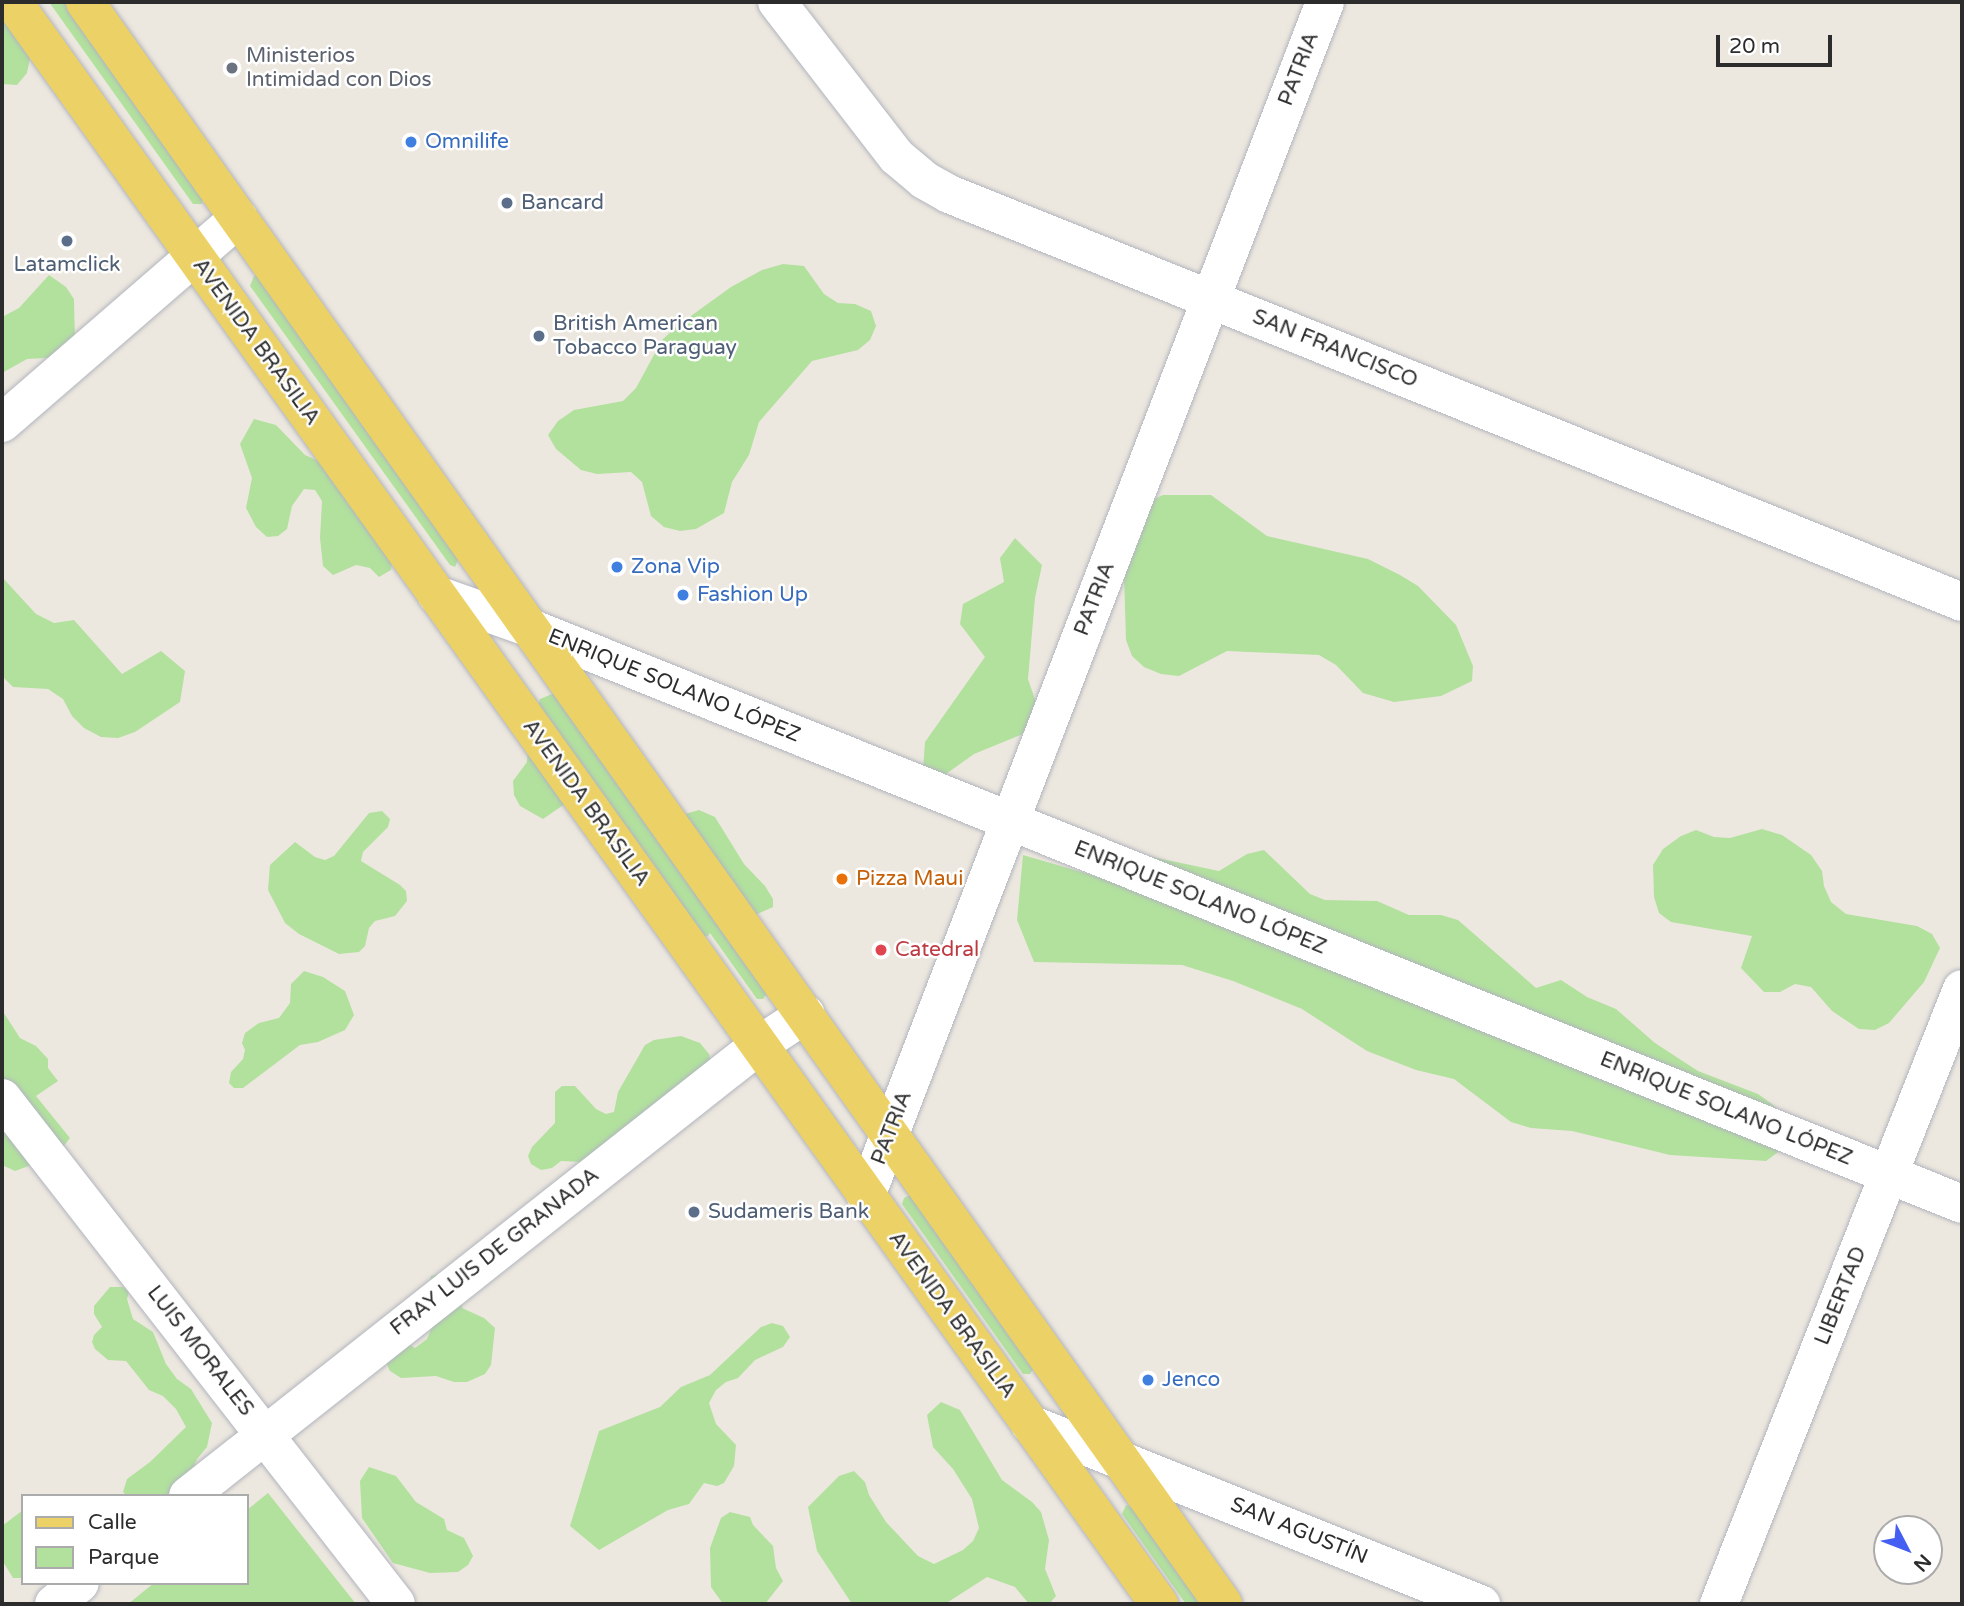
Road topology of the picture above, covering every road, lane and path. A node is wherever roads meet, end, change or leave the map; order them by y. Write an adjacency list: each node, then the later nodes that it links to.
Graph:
1 (13, 2): 6 (main road, AVENIDA BRASILIA)
2 (85, 2): 5 (main road)
3 (777, 2): 7 (street, SAN FRANCISCO)
4 (1325, 2): 7 (street, PATRIA)
5 (239, 218): 6 (street); 11 (main road)
6 (195, 256): 8 (street); 9 (main road, AVENIDA BRASILIA)
7 (1210, 299): 10 (street, SAN FRANCISCO); 12 (street, PATRIA)
8 (2, 423)
9 (437, 595): 11 (street, ENRIQUE SOLANO LÓPEZ); 15 (main road, AVENIDA BRASILIA)
10 (1962, 602)
11 (533, 629): 12 (street, ENRIQUE SOLANO LÓPEZ); 14 (main road)
12 (1010, 821): 17 (street, PATRIA); 18 (street, ENRIQUE SOLANO LÓPEZ)
13 (1962, 989): 18 (street, LIBERTAD)
14 (806, 1014): 15 (street, FRAY LUIS DE GRANADA); 17 (main road)
15 (759, 1045): 19 (main road, AVENIDA BRASILIA); 22 (street, FRAY LUIS DE GRANADA)
16 (2, 1098): 22 (street, LUIS MORALES)
17 (891, 1133): 19 (street, PATRIA); 23 (main road)
18 (1889, 1175): 20 (street, ENRIQUE SOLANO LÓPEZ); 31 (street, LIBERTAD)
19 (866, 1196): 21 (main road, AVENIDA BRASILIA)
20 (1962, 1204)
21 (1030, 1424): 23 (street); 28 (main road, AVENIDA BRASILIA)
22 (265, 1433): 24 (street, FRAY LUIS DE GRANADA); 27 (street, LUIS MORALES)
23 (1117, 1458): 29 (main road); 30 (street, SAN AGUSTÍN)
24 (190, 1494)
25 (78, 1585): 26 (street)
26 (54, 1604)
27 (397, 1604)
28 (1159, 1604)
29 (1223, 1604)
30 (1481, 1604)
31 (1719, 1604)

